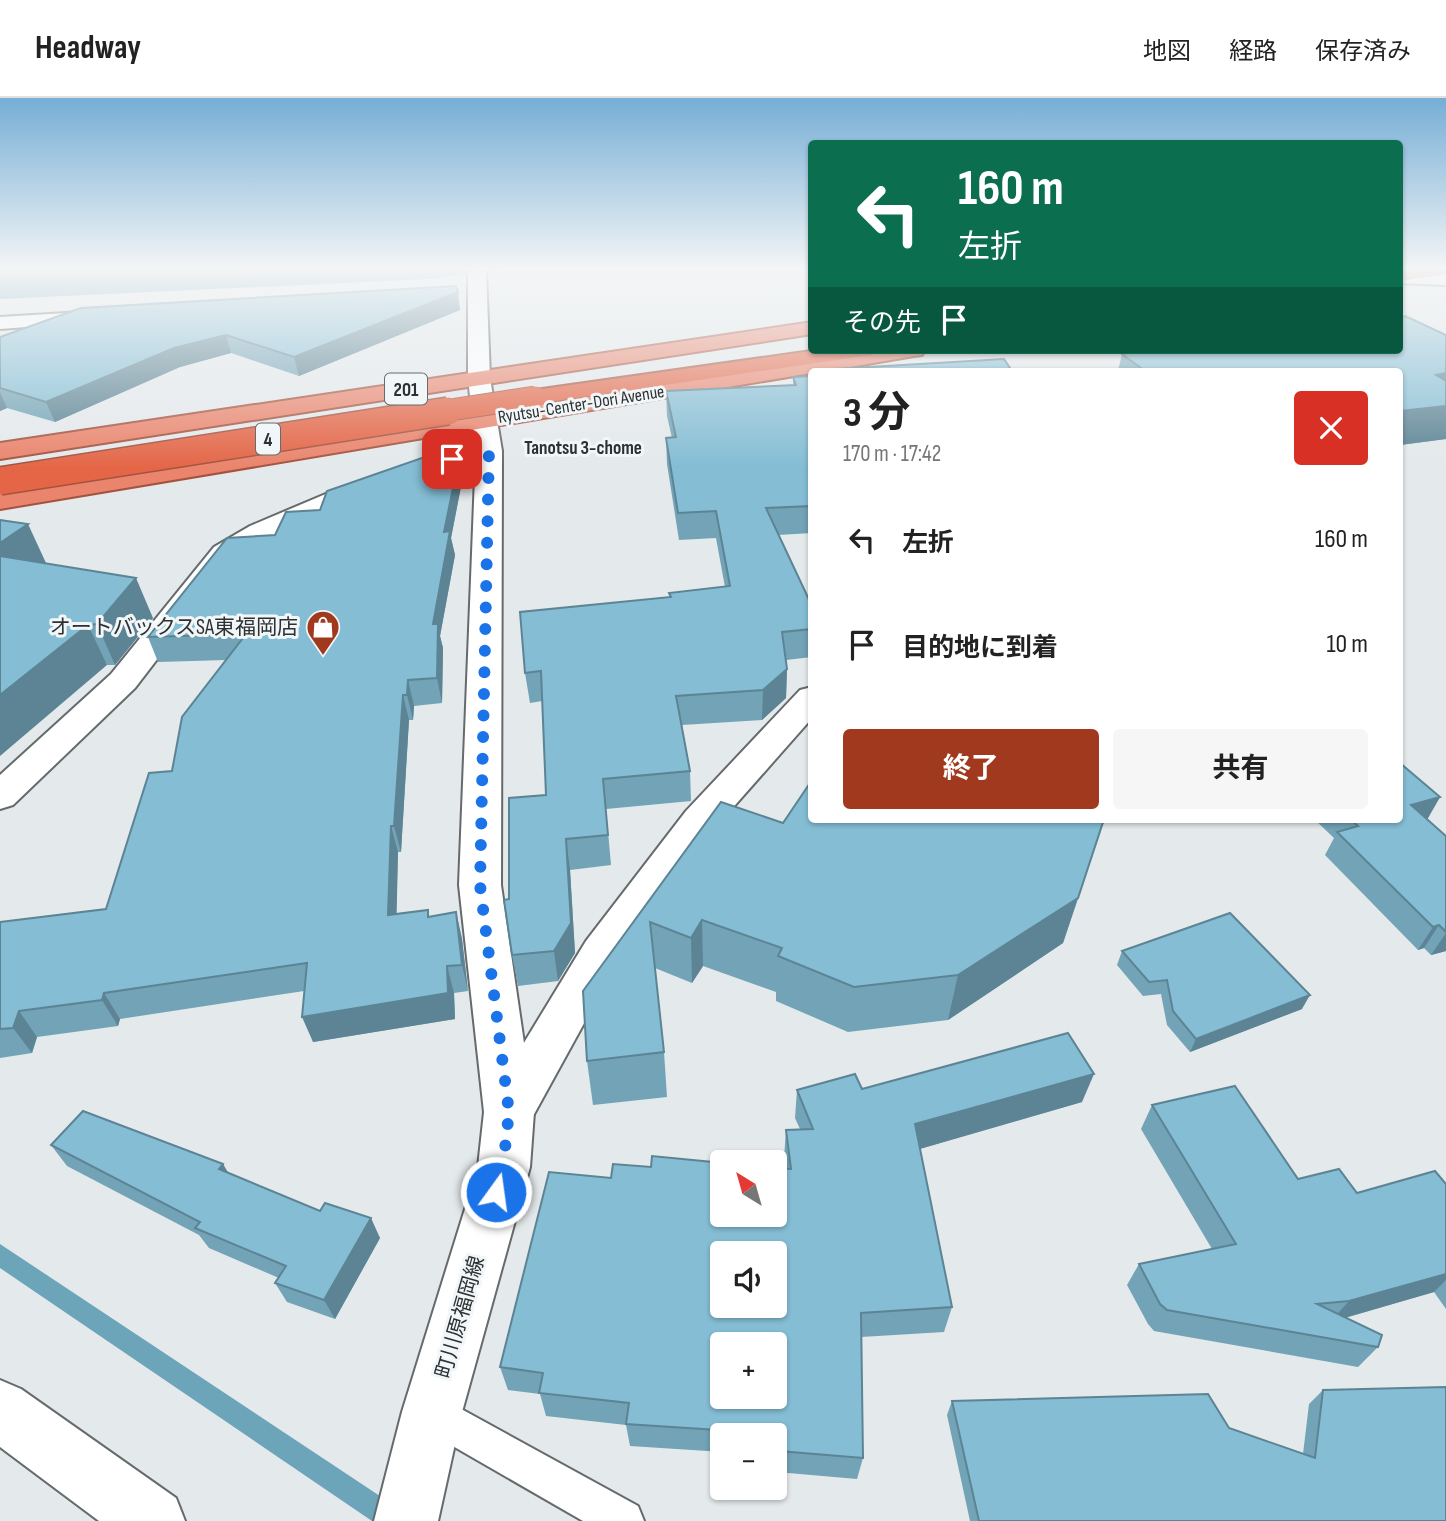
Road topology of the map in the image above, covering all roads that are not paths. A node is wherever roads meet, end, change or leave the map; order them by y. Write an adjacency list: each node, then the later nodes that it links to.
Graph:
1 (476, 335): 8 (main road, 町川原福岡線)
2 (763, 335): 8 (highway, Ryutsu-Center-Dori Avenue / 201)
3 (808, 341): 11 (highway, 4)
4 (836, 354): 12 (highway, 4, bridge)
5 (894, 354): 6 (highway, Ryutsu-Center-Dori Avenue / 201)
6 (824, 368)
7 (808, 371): 9 (highway, Ryutsu-Center-Dori Avenue / 201)
8 (479, 378): 9 (main road, 町川原福岡線); 10 (highway, Ryutsu-Center-Dori Avenue / 201)
9 (487, 435): 13 (highway, Ryutsu-Center-Dori Avenue / 201); 15 (main road); 16 (main road, 町川原福岡線)
10 (0, 451)
11 (0, 462)
12 (0, 481)
13 (0, 501)
14 (808, 701): 16 (main road)
15 (0, 796)
16 (509, 1112): 18 (main road, 町川原福岡線)
17 (0, 1410): 19 (main road)
18 (427, 1432): 20 (main road, 町川原福岡線); 21 (lane)
19 (153, 1521)
20 (406, 1521)
21 (623, 1521)

